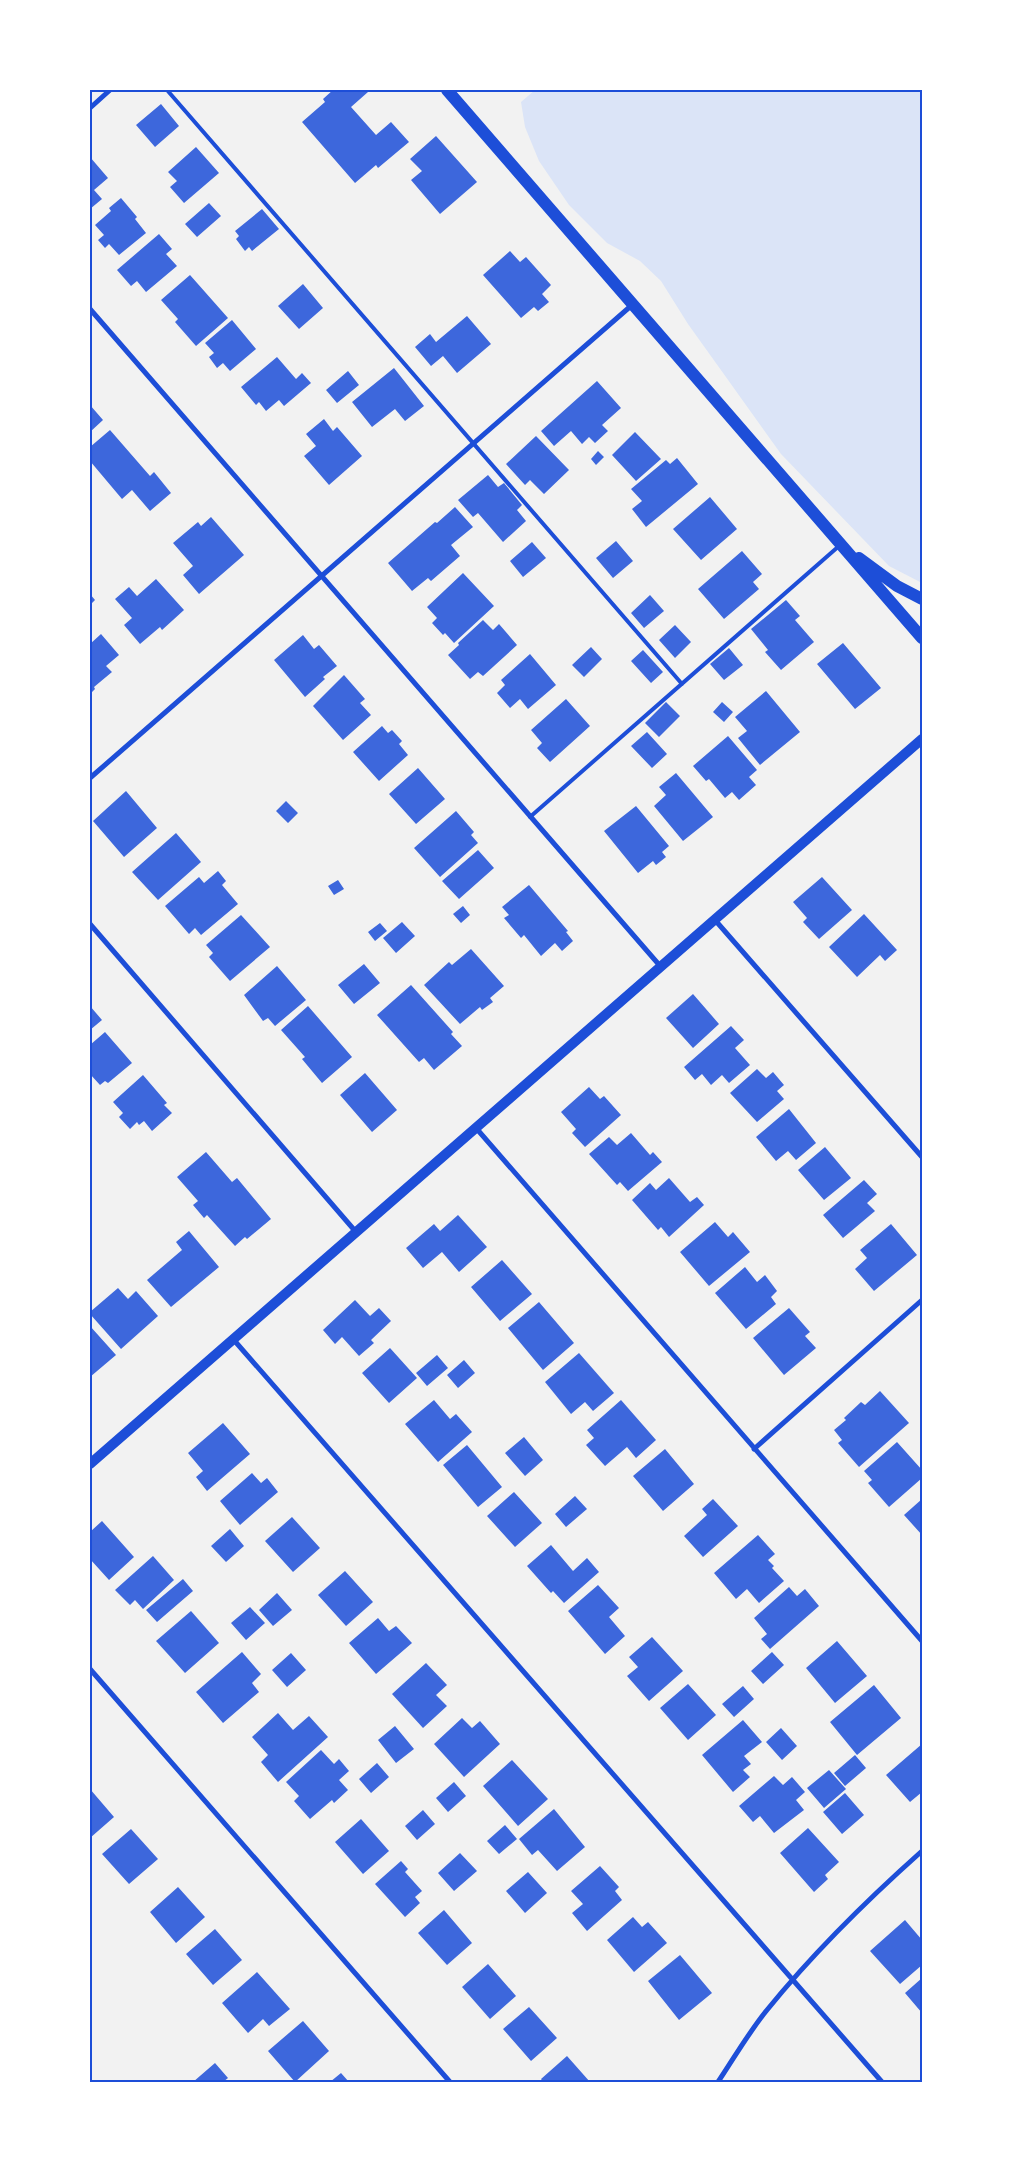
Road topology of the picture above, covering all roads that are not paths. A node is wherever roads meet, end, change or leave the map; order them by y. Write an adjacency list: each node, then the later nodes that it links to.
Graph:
1 (110, 90): 4 (street)
2 (167, 90): 7 (lane)
3 (447, 90): 5 (main road)
4 (90, 108)
5 (632, 305): 7 (street); 8 (main road)
6 (90, 309): 9 (street)
7 (474, 444): 9 (street); 12 (lane)
8 (841, 544): 10 (main road); 11 (main road); 12 (lane)
9 (322, 577): 14 (street); 15 (street)
10 (922, 599)
11 (922, 638)
12 (682, 684): 15 (lane)
13 (922, 739): 16 (main road)
14 (90, 778)
15 (530, 817): 18 (street)
16 (715, 920): 18 (main road); 20 (street)
17 (90, 924): 21 (street)
18 (661, 967): 19 (main road)
19 (476, 1128): 21 (main road); 24 (street)
20 (922, 1157)
21 (356, 1232): 23 (main road)
22 (922, 1300): 24 (street)
23 (233, 1339): 25 (main road); 29 (street)
24 (754, 1449): 26 (street)
25 (90, 1464)
26 (922, 1641)
27 (90, 1669): 30 (street)
28 (922, 1852): 29 (street)
29 (793, 1980): 31 (street); 32 (street)
30 (450, 2082)
31 (718, 2082)
32 (882, 2082)

